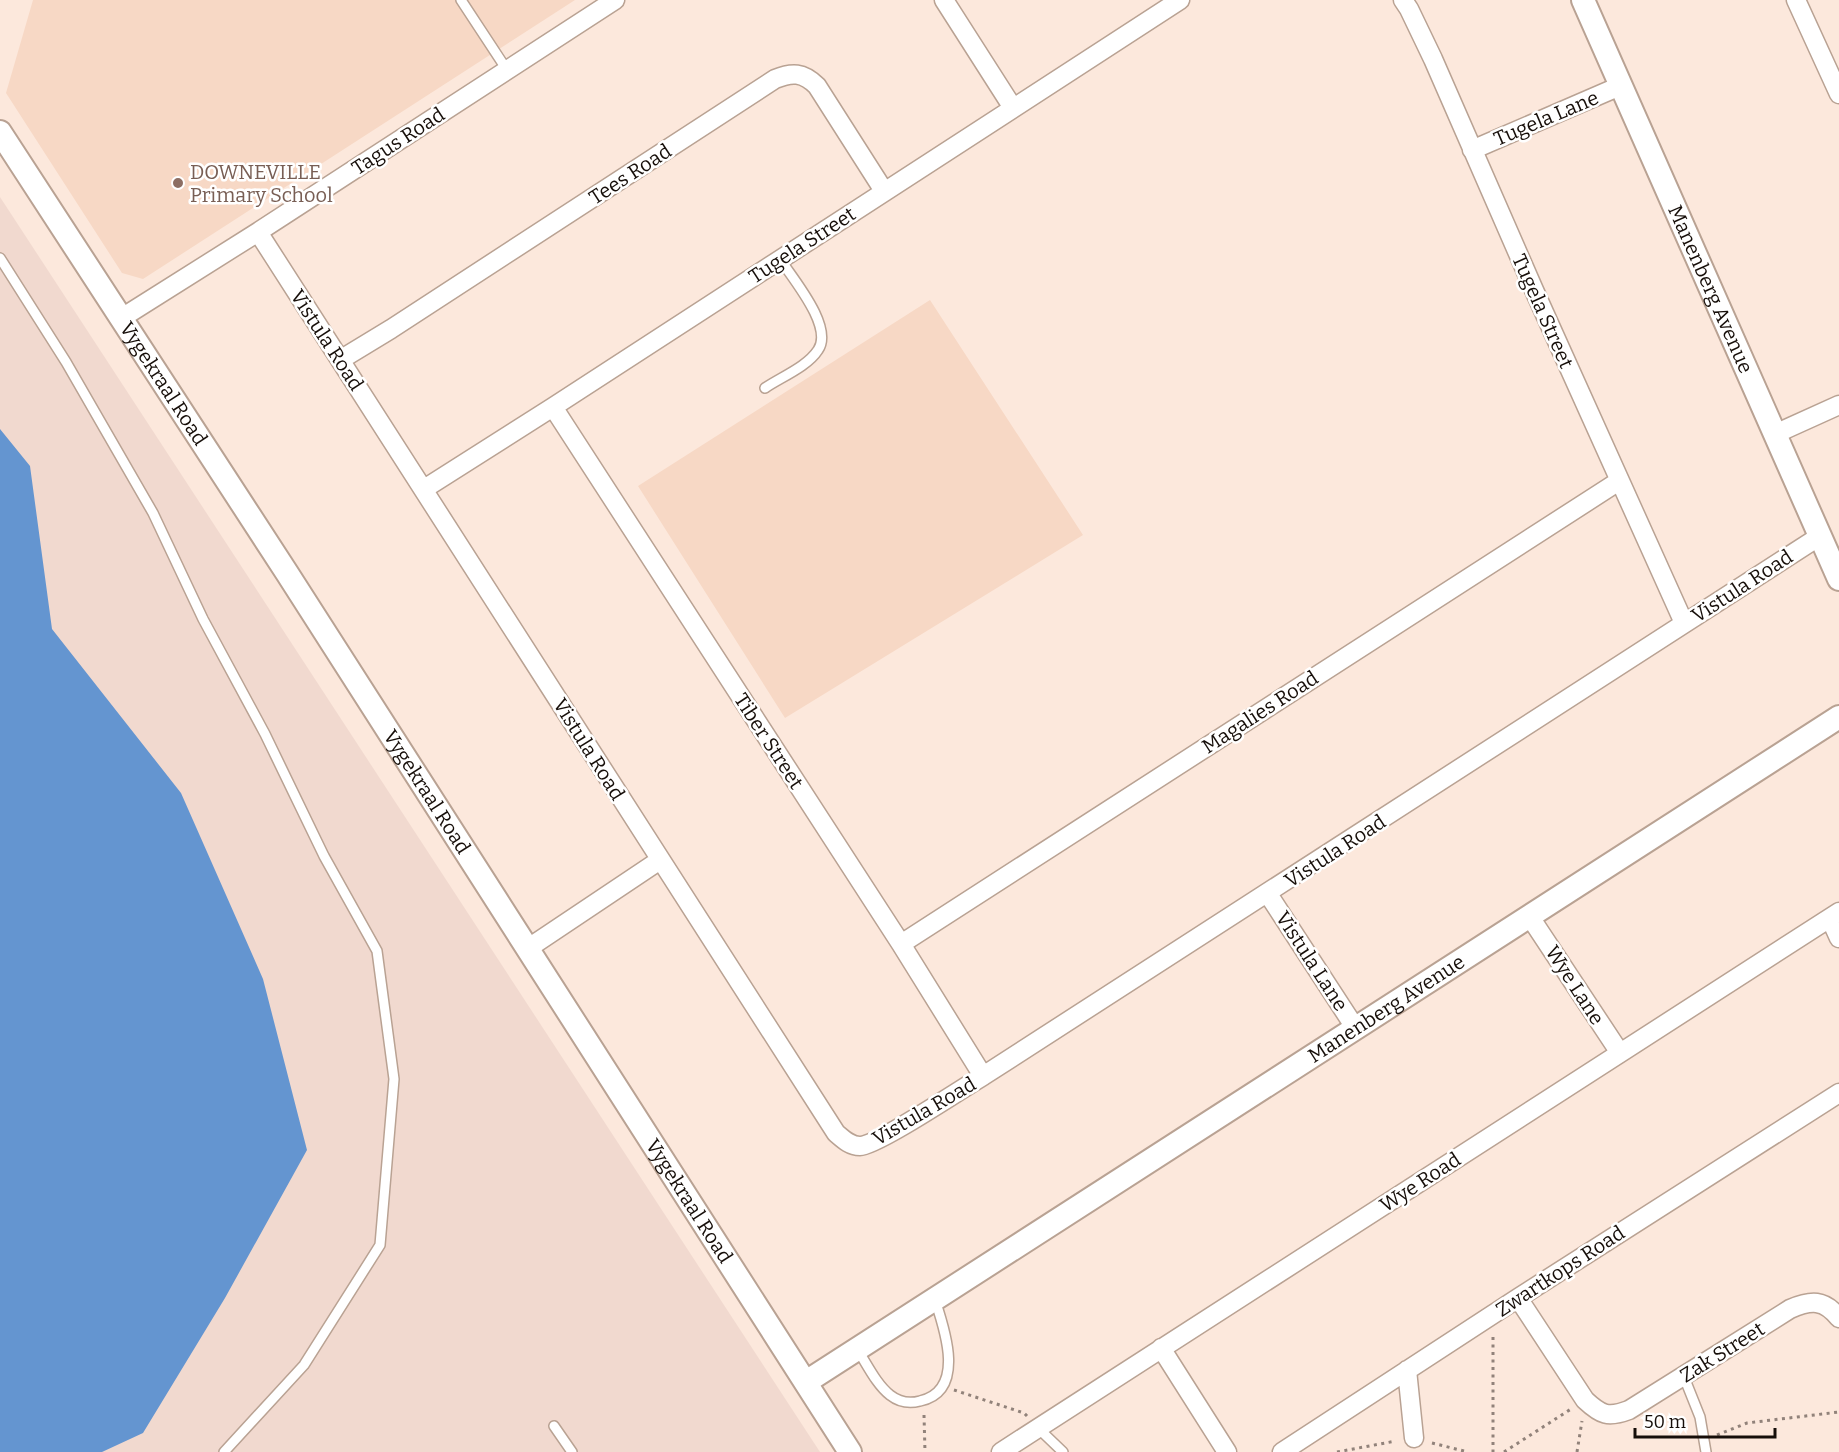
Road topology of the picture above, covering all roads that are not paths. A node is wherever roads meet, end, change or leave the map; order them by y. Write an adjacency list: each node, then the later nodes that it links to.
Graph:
1 (461, 0): 8 (lane)
2 (615, 0): 8 (street, Tagus Road)
3 (945, 0): 11 (street)
4 (1180, 0): 11 (street, Tugela Street)
5 (1402, 0): 13 (street, Tugela Street)
6 (1582, 0): 9 (street, Manenberg Avenue)
7 (1796, 0): 10 (street)
8 (507, 70): 15 (street, Tagus Road)
9 (1620, 86): 13 (street, Tugela Lane); 23 (street, Manenberg Avenue)
10 (1839, 94)
11 (1013, 108): 14 (street, Tugela Street)
12 (0, 132): 18 (street, Vygekraal Road)
13 (1472, 150): 24 (street, Tugela Street)
14 (884, 191): 17 (street, Tugela Street); 19 (street, Tees Road)
15 (258, 232): 18 (street, Tagus Road); 19 (street, Vistula Road)
16 (0, 258): 53 (lane)
17 (780, 259): 20 (lane); 22 (street, Tugela Street)
18 (120, 319): 36 (street, Vygekraal Road)
19 (340, 360): 25 (street, Vistula Road)
20 (765, 388)
21 (1839, 405): 23 (street)
22 (553, 407): 25 (street, Tugela Street); 35 (street, Tiber Street)
23 (1775, 434): 26 (street, Manenberg Avenue)
24 (1619, 481): 28 (street, Tugela Street); 35 (street, Magalies Road)
25 (424, 489): 30 (street, Vistula Road)
26 (1820, 536): 27 (street, Manenberg Avenue); 28 (street, Vistula Road)
27 (1839, 579)
28 (1684, 623): 31 (street, Vistula Road)
29 (1839, 717): 33 (street, Manenberg Avenue)
30 (660, 860): 36 (street); 39 (street, Vistula Road)
31 (1268, 894): 37 (street, Vistula Lane); 39 (street, Vistula Road)
32 (1834, 915): 34 (street); 38 (street, Wye Road)
33 (1530, 916): 37 (street, Manenberg Avenue); 38 (street, Wye Lane)
34 (1839, 938)
35 (901, 944): 39 (street, Tiber Street)
36 (527, 949): 48 (street, Vygekraal Road)
37 (1356, 1029): 42 (street, Manenberg Avenue)
38 (1620, 1053): 44 (street, Wye Road)
39 (982, 1076)
40 (1839, 1093): 41 (street, Zwartkops Road)
41 (1518, 1298): 46 (street, Zwartkops Road); 47 (street, Zak Street)
42 (934, 1300): 45 (street, Manenberg Avenue); 45 (lane)
43 (1839, 1318): 47 (street, Zak Street)
44 (1161, 1348): 50 (street, Wye Road); 58 (street)
45 (857, 1349): 48 (street, Manenberg Avenue)
46 (1407, 1370): 51 (street); 52 (street, Zwartkops Road)
47 (1684, 1377): 59 (lane)
48 (806, 1382): 55 (street, Vygekraal Road)
49 (554, 1426): 54 (lane)
50 (1038, 1428): 56 (street, Wye Road); 57 (lane)
51 (1414, 1438)
52 (1290, 1450)
53 (224, 1452)
54 (572, 1452)
55 (850, 1452)
56 (1001, 1452)
57 (1063, 1452)
58 (1227, 1452)
59 (1706, 1452)

